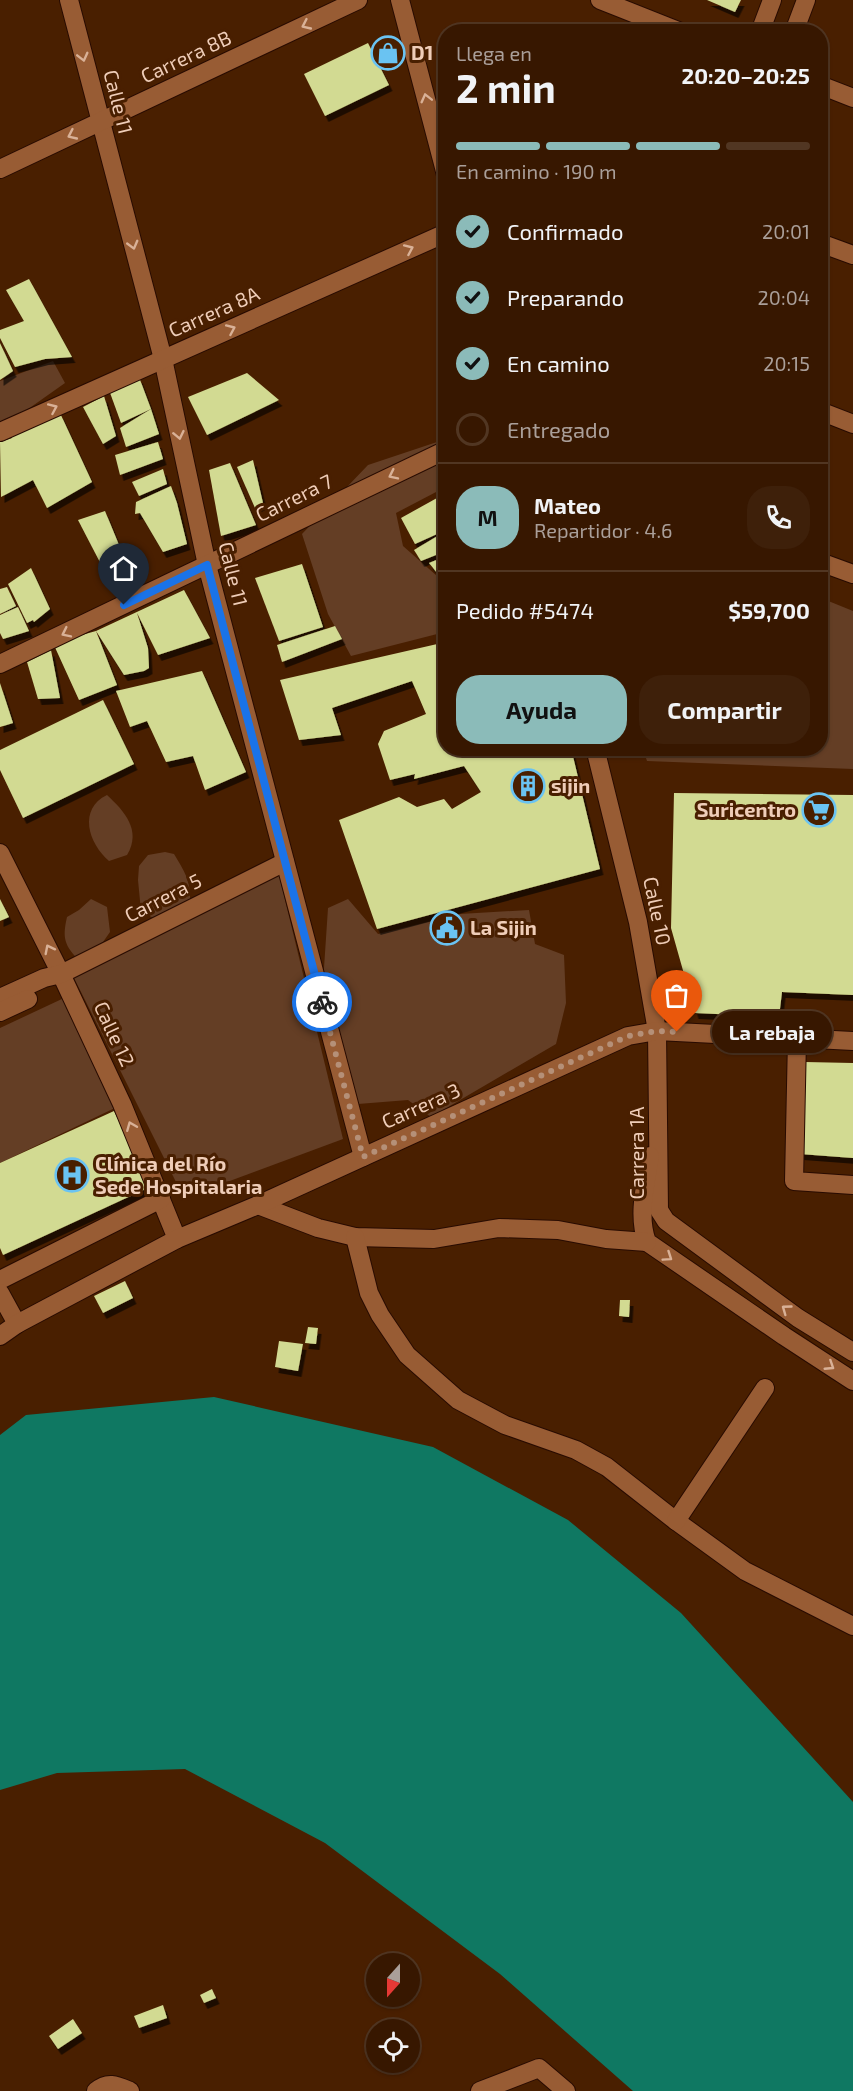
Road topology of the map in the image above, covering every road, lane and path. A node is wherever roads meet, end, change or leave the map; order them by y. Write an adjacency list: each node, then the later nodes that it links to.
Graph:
1 (69, 0): 12 (street, Calle 11, one-way to 12)
2 (358, 0): 12 (street, Carrera 8B, one-way to 12)
3 (400, 0): 13 (street, one-way to 3)
4 (600, 0): 7 (street)
5 (772, 0): 8 (street)
6 (806, 0): 9 (street)
7 (661, 24)
8 (763, 24)
9 (797, 24)
10 (828, 88): 11 (street)
11 (853, 98)
12 (100, 123): 14 (street, Carrera 8B, one-way to 14); 18 (street, Calle 11, one-way to 18)
13 (438, 145)
14 (0, 169)
15 (438, 237): 18 (street, Carrera 8A, one-way to 15)
16 (828, 246): 17 (street)
17 (853, 255)
18 (163, 359): 21 (street, Carrera 8A, one-way to 18); 23 (street, Calle 11, one-way to 23)
19 (828, 414): 20 (street)
20 (853, 424)
21 (0, 432)
22 (438, 454): 23 (street, Carrera 7, one-way to 23)
23 (207, 565): 26 (street, Carrera 7, one-way to 26); 29 (street, Calle 11)
24 (828, 565): 25 (street)
25 (853, 574)
26 (0, 664)
27 (597, 756): 33 (street, Calle 10)
28 (0, 853): 30 (street, Calle 12, one-way to 28)
29 (285, 862): 30 (street, Carrera 5); 37 (street, Calle 11)
30 (62, 974): 31 (street, Carrera 5); 32 (street, Carrera 5); 39 (street, Calle 12, one-way to 30)
31 (0, 998)
32 (0, 1012)
33 (657, 1031): 34 (street, Carrera 3); 36 (street, Calle 10); 37 (street, Carrera 3)
34 (797, 1038): 35 (street, Carrera 3); 38 (street)
35 (853, 1041)
36 (659, 1085): 43 (street, Carrera 1A); 48 (street, Carrera 1A, one-way to 36)
37 (363, 1157): 40 (street, Carrera 3)
38 (853, 1185)
39 (161, 1199): 42 (street, Calle 12); 44 (street)
40 (258, 1205): 41 (street); 42 (street, Carrera 3)
41 (355, 1237): 43 (street); 51 (street)
42 (177, 1239): 46 (street, Carrera 3)
43 (647, 1242): 49 (street, one-way to 49)
44 (0, 1280)
45 (0, 1293): 46 (street)
46 (17, 1324): 47 (street, Carrera 3)
47 (0, 1336)
48 (853, 1352)
49 (853, 1381)
50 (765, 1388): 51 (street)
51 (676, 1521): 52 (street)
52 (853, 1626)
53 (98, 2089): 54 (street)
54 (130, 2091)
55 (480, 2091): 56 (street)
56 (566, 2091)

